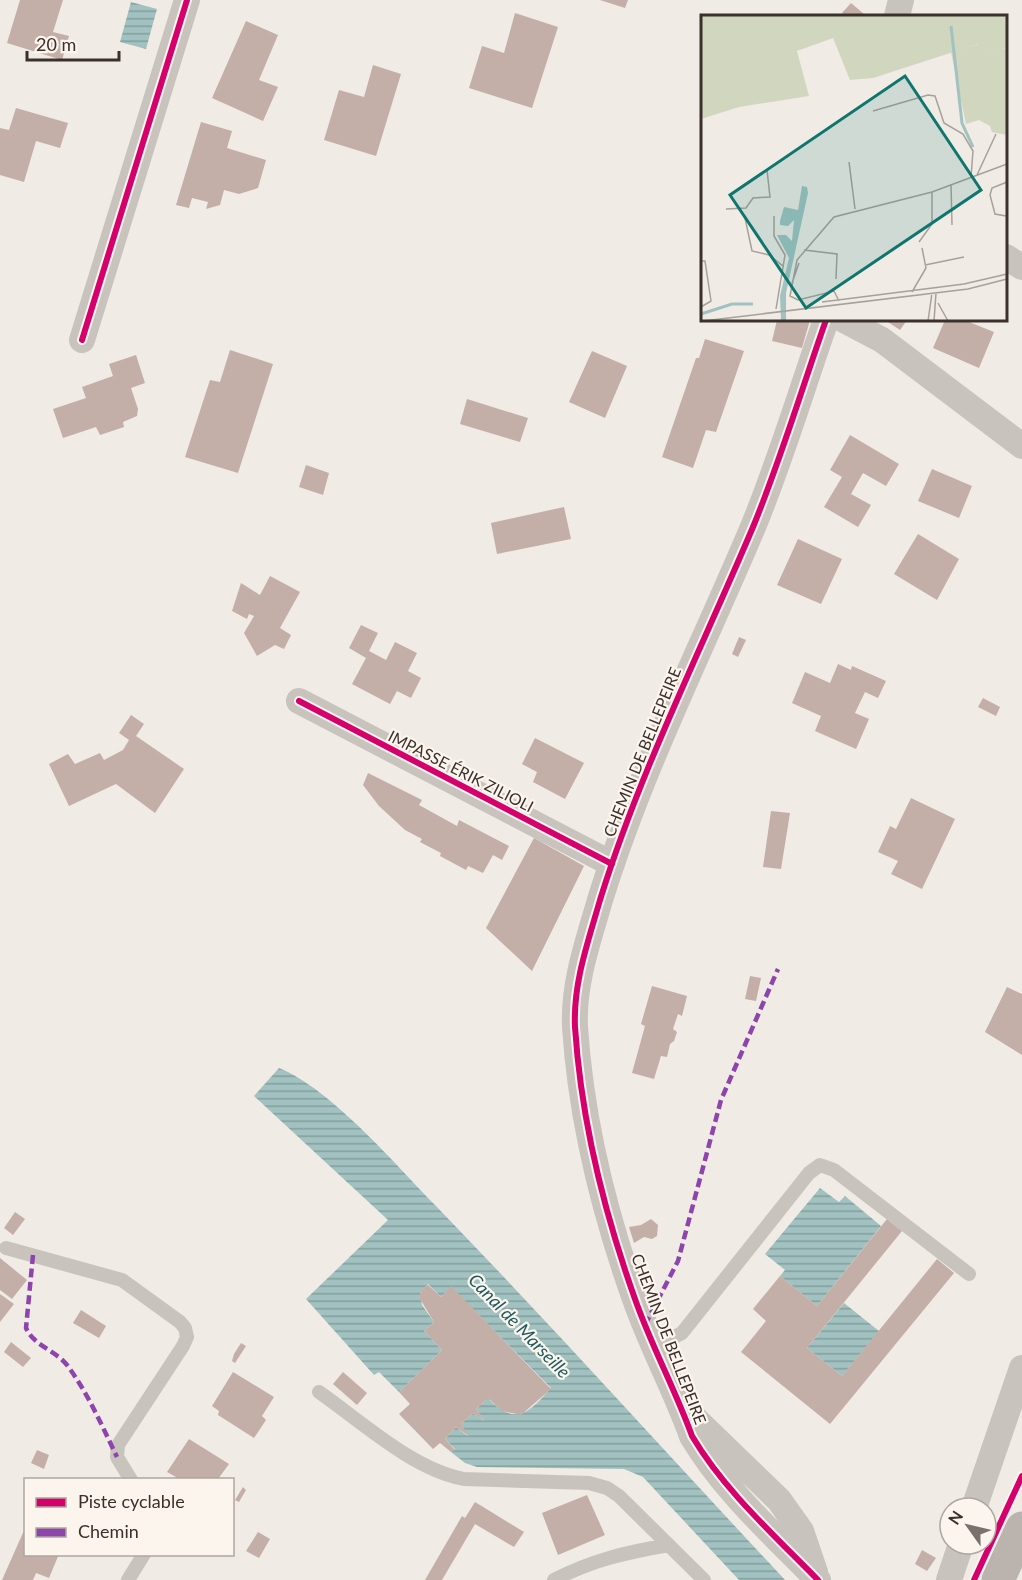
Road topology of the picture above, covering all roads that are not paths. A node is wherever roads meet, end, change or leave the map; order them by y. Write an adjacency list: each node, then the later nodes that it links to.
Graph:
1 (187, 0): 6 (street)
2 (1007, 257): 3 (street)
3 (1022, 267)
4 (826, 321): 9 (street, CHEMIN DE BELLEPEIRE)
5 (846, 321): 7 (street)
6 (82, 340)
7 (1022, 446)
8 (299, 701): 9 (street, IMPASSE ÉRIK ZILIOLI)
9 (612, 864): 12 (street, CHEMIN DE BELLEPEIRE)
10 (6, 1248): 15 (lane)
11 (969, 1274): 12 (lane)
12 (655, 1347): 25 (street, CHEMIN DE BELLEPEIRE)
13 (1022, 1368): 16 (street)
14 (319, 1392): 18 (lane)
15 (130, 1478)
16 (978, 1496)
17 (1022, 1528): 27 (main road)
18 (669, 1545): 23 (lane); 24 (lane)
19 (143, 1556): 22 (lane)
20 (957, 1556): 26 (street)
21 (1022, 1561): 28 (main road)
22 (128, 1580)
23 (554, 1580)
24 (704, 1580)
25 (818, 1580)
26 (949, 1580)
27 (998, 1580)
28 (1011, 1580)

